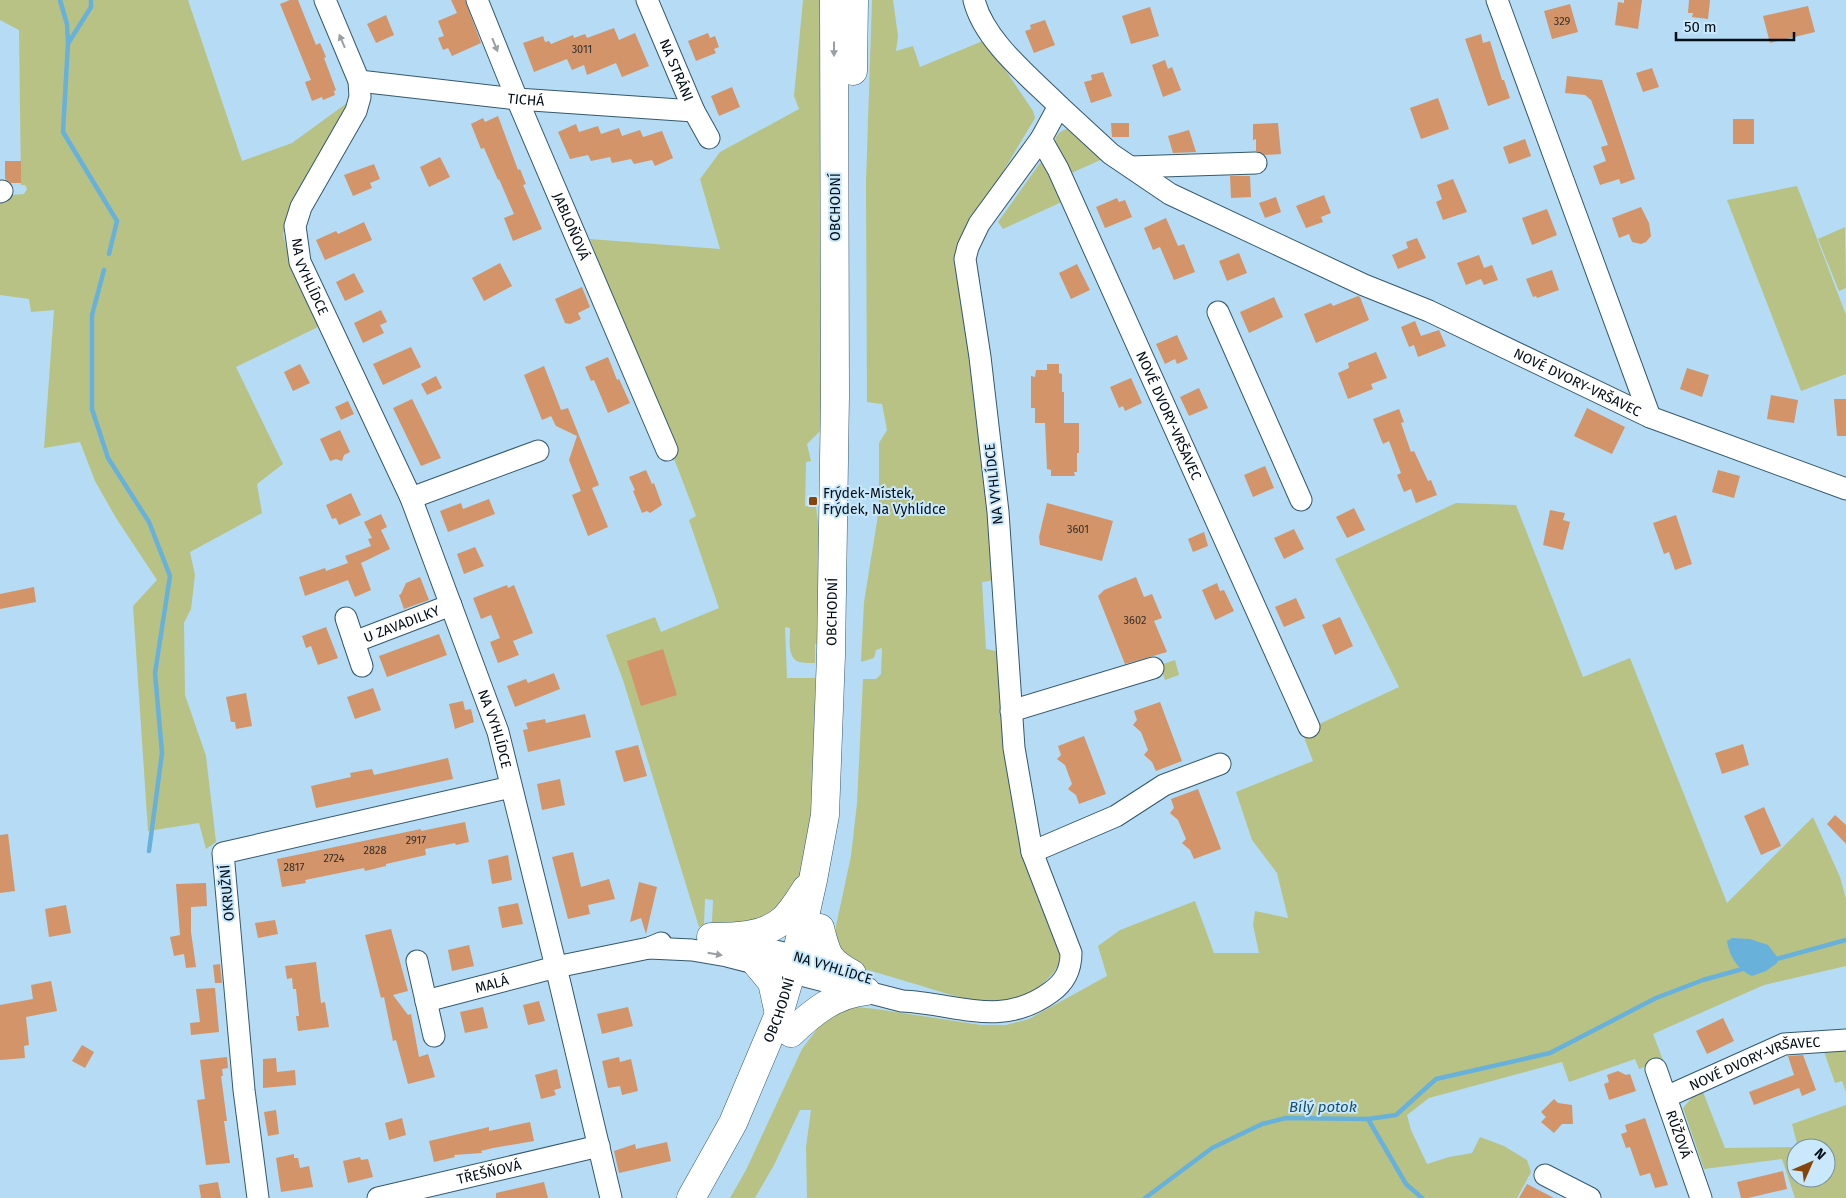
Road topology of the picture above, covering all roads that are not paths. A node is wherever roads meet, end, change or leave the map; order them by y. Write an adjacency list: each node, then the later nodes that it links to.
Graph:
1 (325, 0): 8 (street, NA VYHLÍDCE, one-way to 1)
2 (477, 0): 9 (street, JABLOŇOVÁ, one-way to 9)
3 (648, 0): 11 (street, NA STRÁNI)
4 (834, 0): 33 (main road, OBCHODNÍ, one-way to 33)
5 (854, 0): 34 (main road, OBCHODNÍ)
6 (974, 0): 10 (street, NOVÉ DVORY-VRŠAVEC)
7 (1497, 0): 17 (street, NOVÉ DVORY-VRŠAVEC)
8 (359, 82): 9 (street, TICHÁ); 21 (street, NA VYHLÍDCE)
9 (517, 99): 11 (street, TICHÁ); 18 (street, JABLOŇOVÁ)
10 (1059, 106): 13 (street); 15 (street, NOVÉ DVORY-VRŠAVEC)
11 (694, 111): 12 (street, NA STRÁNI)
12 (709, 138)
13 (1041, 139): 28 (street, NA VYHLÍDCE); 29 (street, NOVÉ DVORY-VRŠAVEC)
14 (1256, 163): 15 (street)
15 (1130, 167): 17 (street, NOVÉ DVORY-VRŠAVEC)
16 (1218, 312): 22 (street)
17 (1650, 417): 20 (street, NOVÉ DVORY-VRŠAVEC)
18 (667, 450)
19 (538, 451): 21 (street)
20 (1846, 489)
21 (411, 498): 23 (street, NA VYHLÍDCE)
22 (1301, 500)
23 (451, 605): 25 (street, U ZAVADILKY); 31 (street, NA VYHLÍDCE)
24 (346, 618): 25 (street, U ZAVADILKY)
25 (354, 642): 26 (street, U ZAVADILKY)
26 (362, 666)
27 (1153, 668): 28 (street)
28 (1011, 711): 32 (street, NA VYHLÍDCE)
29 (1309, 727)
30 (1220, 764): 32 (street)
31 (512, 787): 39 (street, NA VYHLÍDCE); 50 (street, OKRUŽNÍ)
32 (1032, 852): 41 (street, NA VYHLÍDCE)
33 (813, 880): 35 (main road); 40 (main road, OBCHODNÍ)
34 (820, 928): 40 (main road, OBCHODNÍ); 41 (main road)
35 (711, 937): 36 (street, NA VYHLÍDCE); 40 (street, NA VYHLÍDCE)
36 (649, 948): 38 (street, NA VYHLÍDCE, one-way to 38); 39 (street, NA VYHLÍDCE)
37 (417, 961): 42 (street)
38 (757, 964): 40 (street, NA VYHLÍDCE); 43 (main road)
39 (556, 967): 42 (street, MALÁ); 48 (street, NA VYHLÍDCE)
40 (802, 967): 41 (street, NA VYHLÍDCE); 43 (main road, OBCHODNÍ)
41 (859, 983): 43 (main road)
42 (426, 1001): 44 (street)
43 (785, 1023): 53 (main road, OBCHODNÍ); 54 (main road, OBCHODNÍ)
44 (434, 1036)
45 (1846, 1040): 47 (street, NOVÉ DVORY-VRŠAVEC)
46 (1656, 1069): 47 (street, RŮŽOVÁ)
47 (1666, 1097): 56 (street, RŮŽOVÁ)
48 (599, 1146): 51 (street, TŘEŠŇOVÁ); 52 (street, NA VYHLÍDCE)
49 (1544, 1175): 55 (street)
50 (258, 1198)
51 (378, 1198)
52 (611, 1198)
53 (692, 1198)
54 (710, 1198)
55 (1590, 1198)
56 (1701, 1198)

